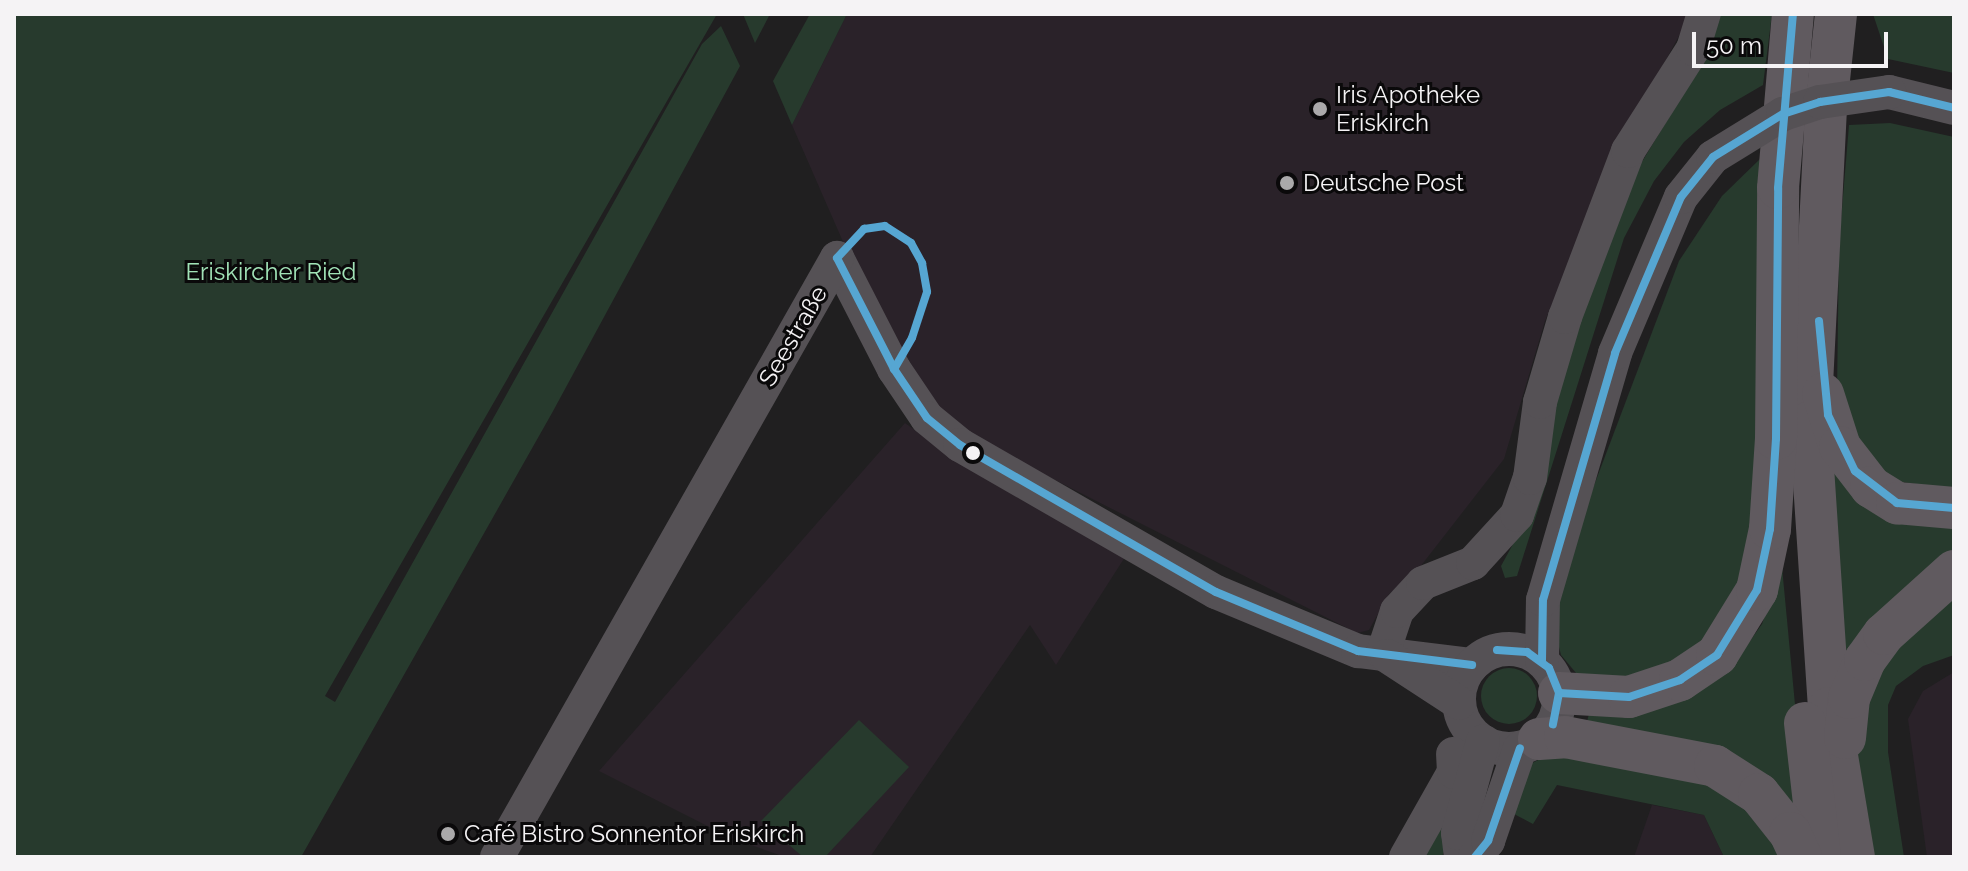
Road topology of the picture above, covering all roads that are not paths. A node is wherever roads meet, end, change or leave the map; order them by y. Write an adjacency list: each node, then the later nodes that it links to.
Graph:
1 (1704, 14): 9 (street)
2 (1793, 14): 6 (main road)
3 (1836, 14): 5 (main road)
4 (1954, 108): 11 (street, bridge)
5 (1819, 274): 7 (main road); 15 (main road)
6 (1776, 439): 11 (main road); 15 (main road)
7 (1954, 508)
8 (1954, 571): 15 (main road)
9 (1383, 653): 10 (street, Seestraße); 12 (street, Seestraße); 16 (street, Seestraße)
10 (1472, 665): 11 (street); 12 (street)
11 (1538, 668): 13 (street)
12 (1459, 703): 14 (street)
13 (1529, 744): 14 (street); 19 (street); 20 (main road)
14 (1468, 748): 17 (street); 18 (street)
15 (1841, 848)
16 (497, 857)
17 (1406, 857)
18 (1461, 857)
19 (1475, 857)
20 (1801, 857)

